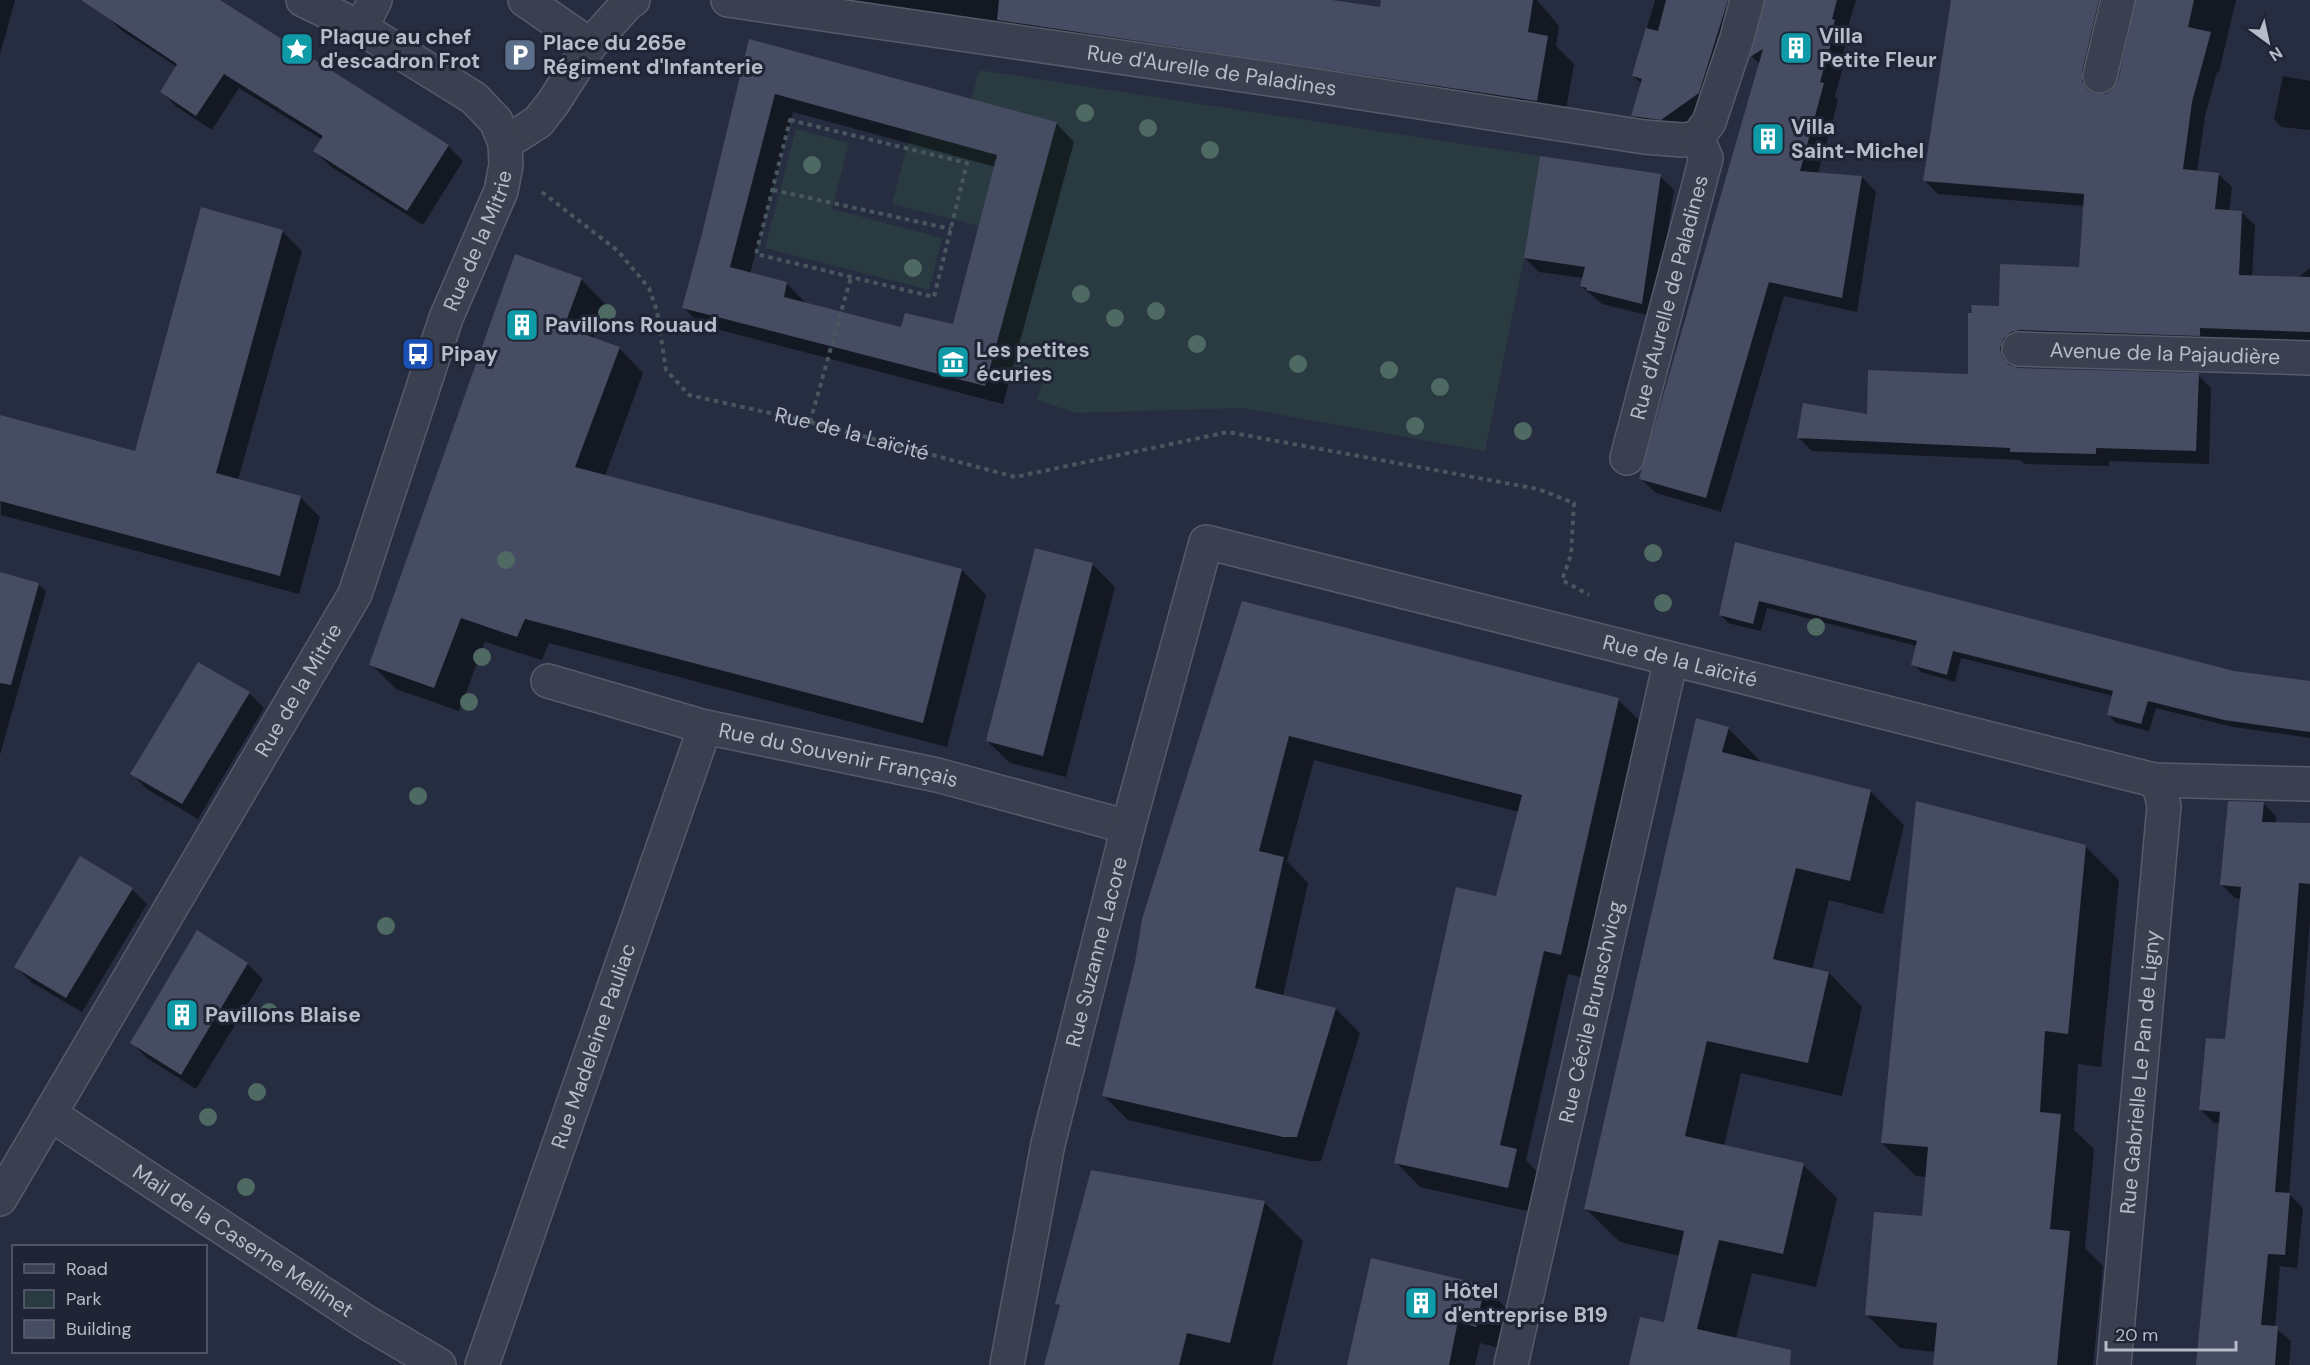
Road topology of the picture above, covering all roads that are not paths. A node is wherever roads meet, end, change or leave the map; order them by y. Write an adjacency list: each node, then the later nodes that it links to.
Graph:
1 (303, 0): 7 (street)
2 (525, 0): 8 (street)
3 (633, 0): 8 (street)
4 (728, 0): 10 (street, Rue d'Aurelle de Paladines)
5 (1747, 0): 10 (street)
6 (2118, 0): 9 (street)
7 (368, 14): 11 (street)
8 (590, 45): 11 (street)
9 (2100, 76)
10 (1697, 138): 14 (street, Rue d'Aurelle de Paladines)
11 (505, 143): 22 (street, Rue de la Mitrie)
12 (2019, 349): 13 (street, Avenue de la Pajaudière)
13 (2310, 358)
14 (1627, 458)
15 (1206, 542): 16 (street, Rue de la Laïcité); 21 (street, Rue Suzanne Lacore)
16 (1671, 659): 19 (street, Rue de la Laïcité); 27 (street, Rue Cécile Brunschvicg)
17 (548, 681): 18 (street, Rue du Souvenir Français)
18 (705, 727): 21 (street, Rue du Souvenir Français); 25 (street, Rue Madeleine Pauliac)
19 (2154, 780): 20 (street, Rue de la Laïcité); 28 (street, Rue Gabrielle Le Pan de Ligny)
20 (2310, 784)
21 (1128, 827): 26 (street, Rue Suzanne Lacore)
22 (50, 1114): 23 (street, Rue de la Mitrie); 24 (street, Mail de la Caserne Mellinet)
23 (0, 1199)
24 (439, 1365)
25 (482, 1365)
26 (1007, 1365)
27 (1512, 1365)
28 (2114, 1365)

